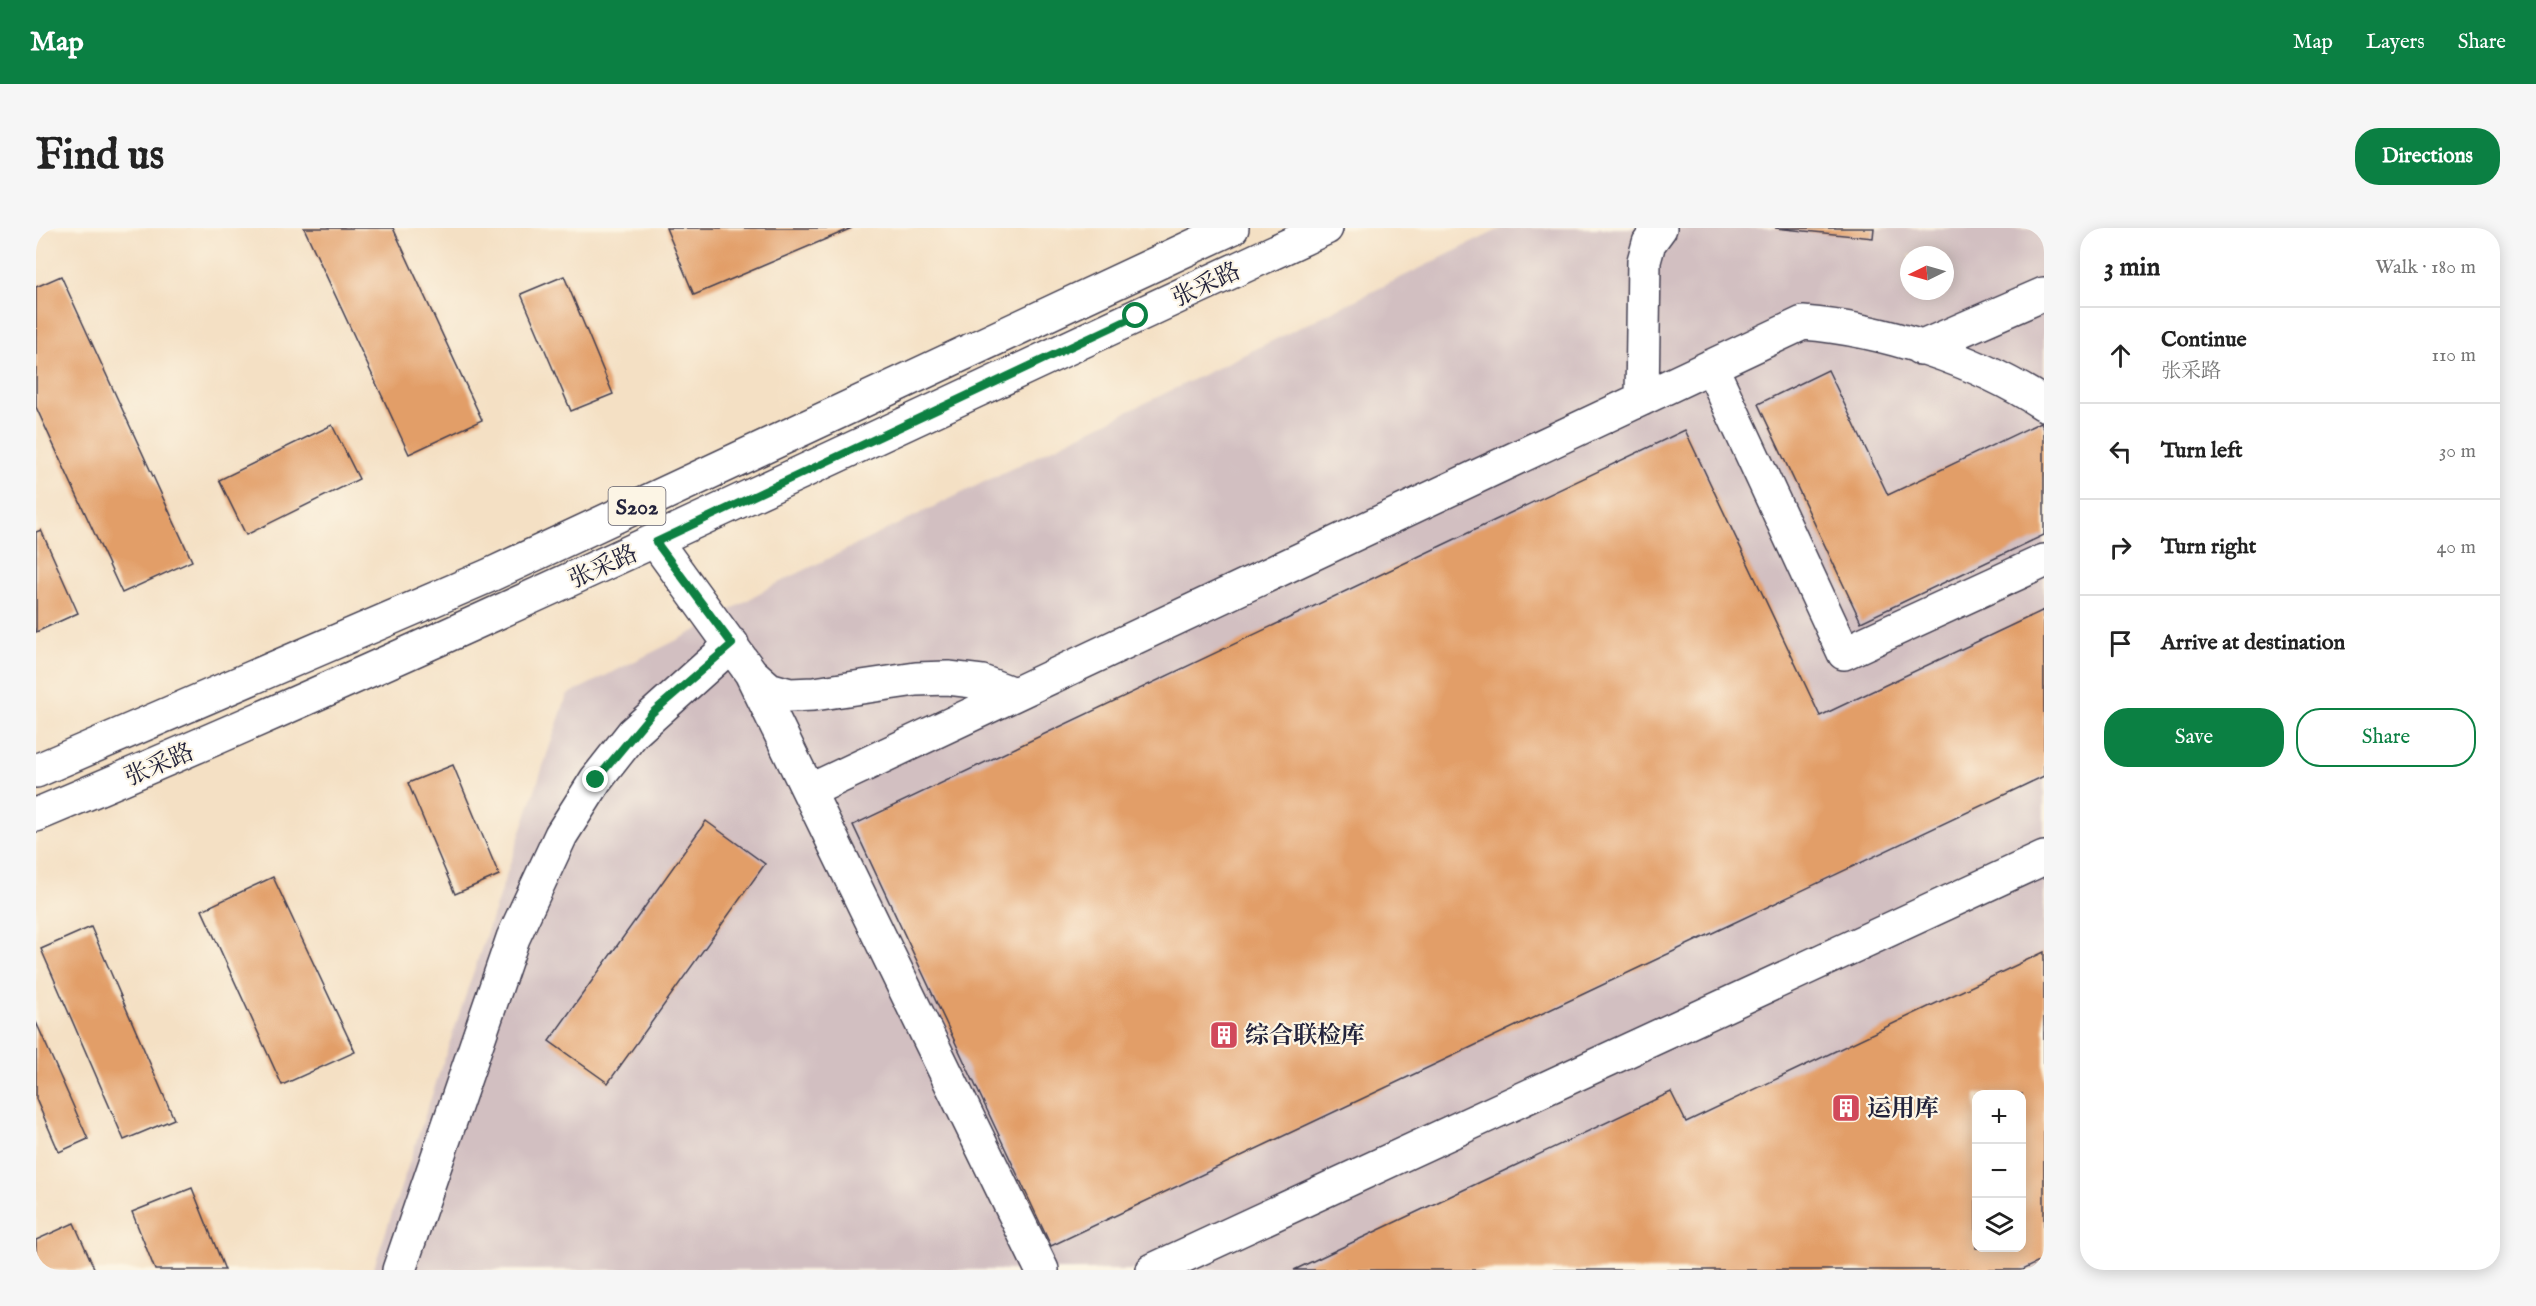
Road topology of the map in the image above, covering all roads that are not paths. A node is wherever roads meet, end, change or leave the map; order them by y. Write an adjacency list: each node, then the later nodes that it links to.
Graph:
1 (1232, 228): 14 (main road, 张采路 / S202)
2 (1326, 228): 9 (main road, 张采路 / S202)
3 (1660, 228): 7 (main road)
4 (2044, 294): 5 (main road)
5 (1920, 348): 6 (main road); 8 (main road)
6 (1711, 366): 7 (main road); 10 (main road)
7 (1642, 399): 15 (main road)
8 (2044, 404)
9 (656, 542): 11 (main road); 16 (main road, 张采路 / S202)
10 (2044, 561)
11 (732, 644): 12 (main road); 18 (main road)
12 (751, 673): 13 (main road); 15 (main road)
13 (1014, 694)
14 (36, 771)
15 (809, 791): 19 (main road)
16 (36, 815)
17 (2044, 858): 20 (main road)
18 (399, 1270)
19 (1042, 1270)
20 (1153, 1270)

